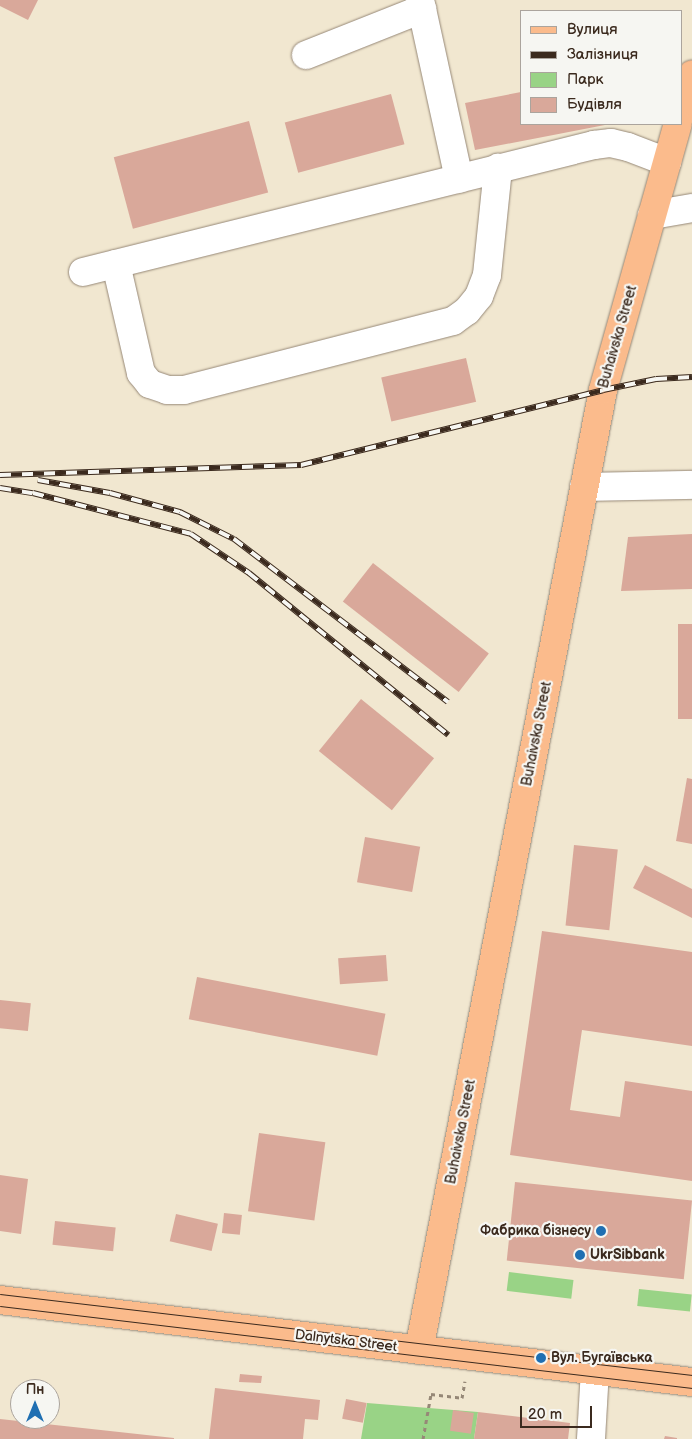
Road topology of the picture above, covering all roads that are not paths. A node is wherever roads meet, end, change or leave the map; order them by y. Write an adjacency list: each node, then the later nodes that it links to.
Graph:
1 (421, 5): 2 (street); 8 (street)
2 (306, 54)
3 (692, 74): 4 (main road)
4 (682, 110)
5 (678, 125): 6 (main road, Buhaivska Street)
6 (667, 162): 7 (street); 10 (main road, Buhaivska Street)
7 (498, 168): 8 (street); 11 (street)
8 (459, 178): 11 (street)
9 (692, 208): 10 (street)
10 (652, 215): 14 (main road, Buhaivska Street)
11 (116, 264): 12 (street)
12 (83, 272)
13 (692, 486): 14 (street)
14 (584, 487): 16 (main road, Buhaivska Street)
15 (0, 1300): 16 (main road, Dalnytska Street)
16 (419, 1350): 17 (main road, Dalnytska Street)
17 (594, 1370): 18 (main road, Dalnytska Street); 19 (street)
18 (692, 1382)
19 (591, 1439)

